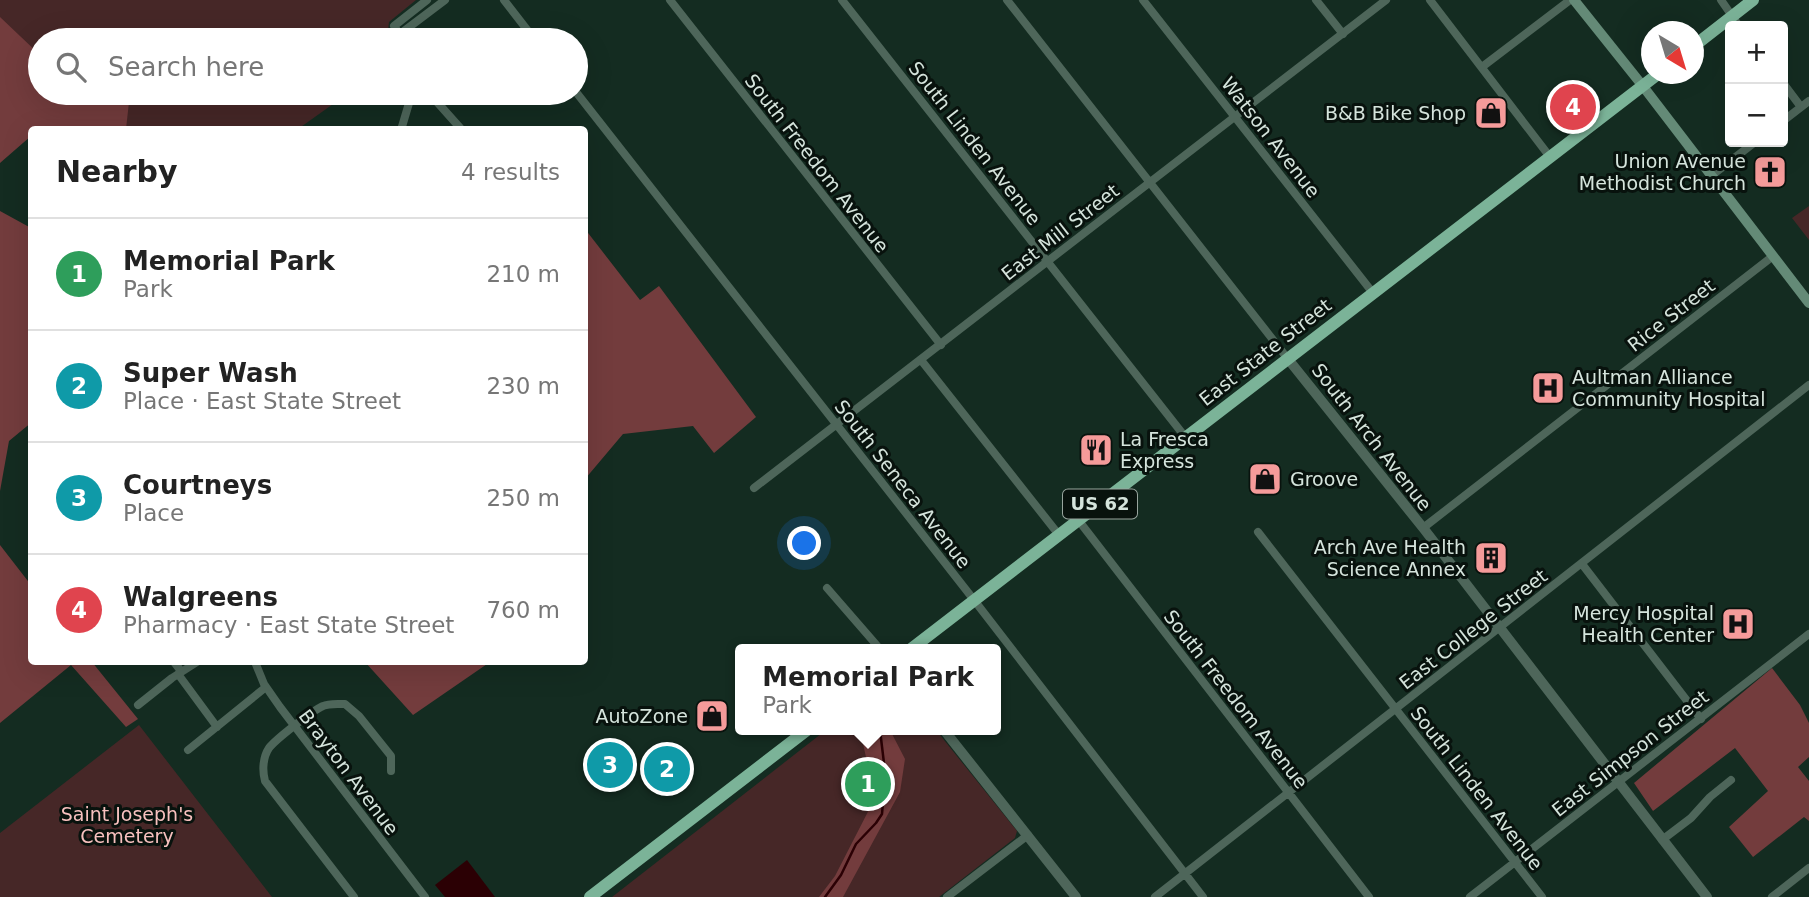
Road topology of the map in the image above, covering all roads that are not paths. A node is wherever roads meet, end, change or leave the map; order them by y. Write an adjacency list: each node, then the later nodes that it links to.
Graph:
1 (427, 0): 16 (street)
2 (504, 0): 18 (street)
3 (670, 0): 41 (street, South Freedom Avenue)
4 (842, 0): 38 (street, South Linden Avenue)
5 (1007, 0): 36 (street, South Arch Avenue)
6 (1143, 0): 29 (street, Watson Avenue)
7 (1316, 0): 19 (street)
8 (1386, 0): 19 (street, East Mill Street)
9 (1430, 0): 21 (street)
10 (1572, 0): 21 (street); 23 (main road)
11 (1721, 0): 14 (street)
12 (1753, 0): 14 (highway)
13 (443, 1): 17 (street)
14 (1736, 21)
15 (1725, 27): 20 (highway)
16 (395, 28)
17 (412, 28)
18 (526, 28)
19 (1343, 34): 29 (street, East Mill Street)
20 (1704, 40)
21 (1482, 67): 34 (street)
22 (1784, 84): 28 (street)
23 (1642, 85): 34 (highway, East State Street / US 62); 35 (main road)
24 (1809, 101): 28 (street)
25 (408, 105): 31 (street)
26 (440, 105): 32 (street)
27 (586, 105): 45 (street, South Seneca Avenue)
28 (1801, 107): 30 (street)
29 (1235, 117): 36 (street, East Mill Street); 39 (street, Watson Avenue)
30 (1788, 117)
31 (402, 126)
32 (458, 126)
33 (1749, 147): 35 (street)
34 (1550, 158): 39 (highway, East State Street / US 62)
35 (1711, 176): 37 (main road)
36 (1150, 182): 38 (street, East Mill Street); 43 (street, South Arch Avenue)
37 (1773, 256): 40 (main road); 49 (street, Rice Street)
38 (1048, 261): 41 (street, East Mill Street); 46 (street, South Linden Avenue)
39 (1373, 293): 43 (highway, East State Street / US 62)
40 (1809, 303)
41 (941, 345): 42 (street, East Mill Street)
42 (921, 359): 45 (street, East Mill Street); 51 (street)
43 (1289, 359): 46 (highway, East State Street / US 62); 49 (street, South Arch Avenue)
44 (1809, 385): 52 (street, East College Street)
45 (836, 425): 47 (street, East Mill Street); 54 (street, South Seneca Avenue)
46 (1186, 438): 48 (highway, East State Street / US 62)
47 (754, 488)
48 (1079, 521): 51 (highway, East State Street / US 62); 75 (street, South Freedom Avenue)
49 (1423, 528): 55 (street, South Arch Avenue)
50 (1258, 532): 65 (street, South Linden Avenue)
51 (1059, 536): 54 (highway, East State Street / US 62)
52 (1582, 564): 55 (street, East College Street); 66 (street)
53 (827, 588): 57 (street)
54 (975, 600): 58 (highway, East State Street / US 62); 80 (street, South Seneca Avenue)
55 (1500, 629): 65 (street, East College Street); 74 (street, South Arch Avenue)
56 (1809, 634): 66 (street, East Simpson Street)
57 (876, 644)
58 (918, 644)
59 (175, 665): 62 (street)
60 (192, 665): 62 (street)
61 (256, 665): 63 (street, Brayton Avenue)
62 (179, 673): 64 (street); 68 (street)
63 (266, 687): 67 (street, Brayton Avenue); 68 (street)
64 (138, 705)
65 (1396, 709): 75 (street, East College Street); 78 (street, South Linden Avenue)
66 (1701, 719): 74 (street, East Simpson Street)
67 (294, 726): 72 (street); 81 (street); 82 (street, Brayton Avenue)
68 (217, 727): 71 (street)
69 (801, 735): 83 (highway)
70 (948, 735): 76 (street)
71 (188, 750)
72 (391, 771)
73 (1731, 780): 77 (street)
74 (1618, 783): 77 (street, South Arch Avenue); 78 (street, East Simpson Street)
75 (1288, 792): 80 (street, East College Street); 88 (street, South Freedom Avenue)
76 (1028, 835): 84 (street); 85 (street)
77 (1662, 840): 91 (street, South Arch Avenue)
78 (1514, 862): 89 (street, East Simpson Street); 90 (street, South Linden Avenue)
79 (1809, 868): 92 (street)
80 (1185, 874): 86 (street, East College Street); 87 (street, South Seneca Avenue)
81 (354, 897)
82 (425, 897)
83 (590, 897)
84 (947, 897)
85 (1076, 897)
86 (1155, 897)
87 (1203, 897)
88 (1369, 897)
89 (1470, 897)
90 (1542, 897)
91 (1707, 897)
92 (1772, 897)

